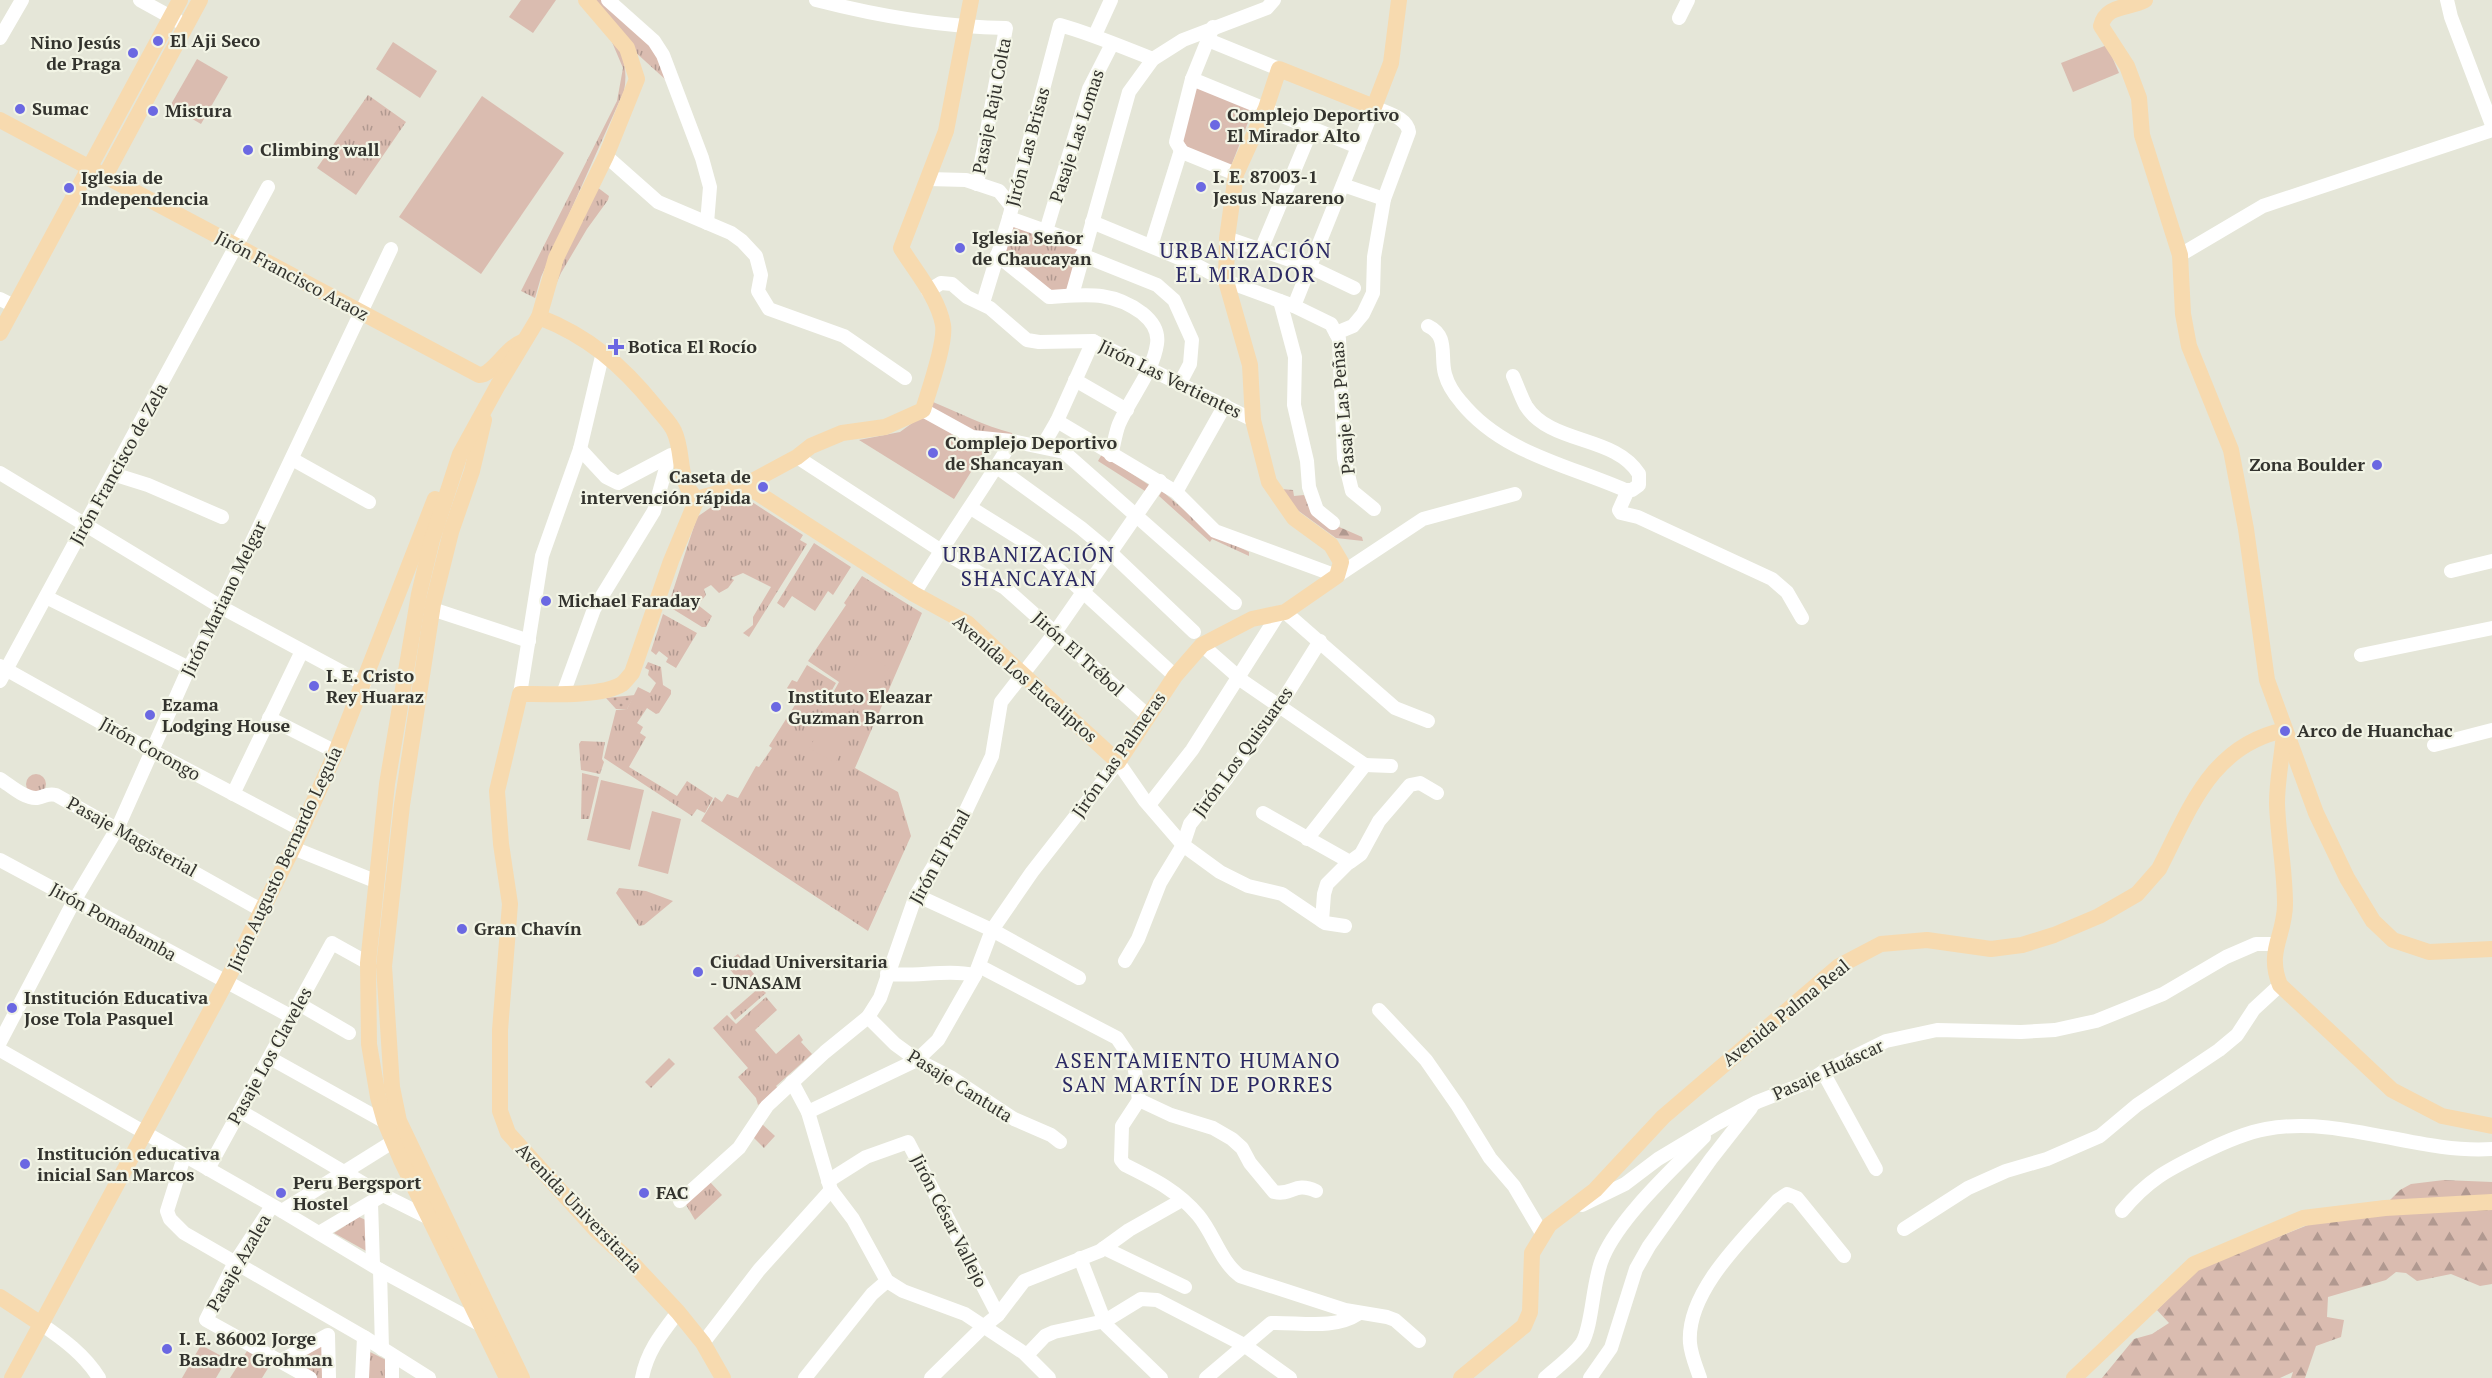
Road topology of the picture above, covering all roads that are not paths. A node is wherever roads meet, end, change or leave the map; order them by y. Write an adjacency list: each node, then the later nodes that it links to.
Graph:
1 (22, 0): 21 (street)
2 (140, 0): 15 (street)
3 (180, 0): 15 (main road)
4 (200, 0): 17 (main road)
5 (586, 0): 34 (main road)
6 (608, 0): 45 (street)
7 (816, 0): 18 (street)
8 (971, 0): 18 (main road)
9 (1111, 0): 20 (street)
10 (1274, 0): 19 (street)
11 (1399, 0): 26 (main road)
12 (1688, 0): 16 (street)
13 (2145, 0): 54 (main road)
14 (2447, 0): 29 (street)
15 (172, 18): 17 (street); 35 (main road)
16 (1679, 18)
17 (188, 25): 37 (main road)
18 (967, 27): 38 (main road); 39 (street, Pasaje Raju Colta)
19 (1210, 34): 23 (street); 24 (street); 25 (street)
20 (1095, 35): 22 (street); 43 (street, Jirón Las Brisas)
21 (0, 38)
22 (1112, 44): 23 (street); 46 (street, Pasaje Las Lomas)
23 (1153, 59): 44 (street)
24 (1279, 69): 26 (main road); 27 (main road)
25 (1192, 79): 27 (street); 33 (street)
26 (1374, 107): 32 (street); 42 (street)
27 (1266, 108): 30 (street); 36 (main road)
28 (0, 120): 35 (main road, Jirón Francisco Araoz)
29 (2492, 125)
30 (1312, 128): 32 (street); 52 (street)
31 (2492, 130): 54 (street)
32 (1358, 147): 40 (street)
33 (1181, 150): 36 (street); 48 (street)
34 (606, 156): 45 (street); 65 (main road)
35 (88, 167): 37 (main road, Jirón Francisco Araoz); 61 (main road)
36 (1236, 174): 47 (main road)
37 (105, 176): 49 (main road, Jirón Francisco Araoz)
38 (928, 179): 39 (street); 58 (main road)
39 (977, 184): 43 (street)
40 (1343, 185): 42 (street); 55 (street)
41 (268, 187): 49 (street, Jirón Francisco de Zela)
42 (1384, 199): 68 (street)
43 (1011, 213): 46 (street); 53 (street, Jirón Las Brisas)
44 (1092, 222): 48 (street); 51 (street)
45 (707, 223): 74 (street)
46 (1046, 231): 51 (street)
47 (1227, 238): 52 (street); 56 (main road)
48 (1151, 246): 56 (street)
49 (237, 247): 64 (main road, Jirón Francisco Araoz); 93 (street, Jirón Francisco de Zela)
50 (391, 249): 64 (street, Jirón Mariano Melgar)
51 (1084, 250): 59 (street); 76 (street)
52 (1262, 250): 55 (street)
53 (997, 255): 59 (street); 62 (street, Jirón Las Brisas)
54 (2180, 255): 139 (main road)
55 (1310, 267): 57 (street); 63 (street)
56 (1226, 281): 60 (street); 81 (main road)
57 (1354, 288)
58 (928, 291): 62 (street, Jirón Las Vertientes); 78 (main road)
59 (1072, 295): 72 (street)
60 (1280, 301): 63 (street); 105 (street)
61 (7, 303): 67 (main road)
62 (983, 303): 69 (street, Jirón Las Vertientes)
63 (1294, 306): 68 (street)
64 (360, 313): 70 (main road, Jirón Francisco Araoz); 90 (street, Jirón Mariano Melgar)
65 (539, 317): 70 (main road); 71 (main road)
66 (1428, 326): 96 (street)
67 (0, 333)
68 (1336, 333): 102 (street, Pasaje Las Peñas)
69 (1093, 341): 72 (street, Jirón Las Vertientes); 75 (street)
70 (523, 345): 80 (main road)
71 (603, 352): 85 (street); 87 (main road)
72 (1149, 366): 76 (street, Jirón Las Vertientes); 79 (street)
73 (1513, 376): 96 (street)
74 (905, 378)
75 (1075, 380): 79 (street); 82 (street)
76 (1180, 382): 77 (street, Jirón Las Vertientes)
77 (1225, 405): 81 (street, Jirón Las Vertientes); 97 (street)
78 (923, 410): 83 (street); 89 (main road)
79 (1127, 410): 88 (street)
80 (485, 411): 86 (main road); 117 (main road)
81 (1253, 420): 111 (main road)
82 (1057, 422): 84 (street); 88 (street)
83 (1012, 441): 84 (street); 91 (street)
84 (1042, 447): 103 (street)
85 (580, 449): 87 (street); 123 (street)
86 (460, 454): 117 (main road); 132 (main road, Jirón Augusto Bernardo Leguía)
87 (674, 454): 99 (main road); 134 (street)
88 (1111, 455): 94 (street)
89 (797, 457): 95 (main road); 107 (street, Jirón El Trébol)
90 (292, 459): 100 (street); 116 (street, Jirón Mariano Melgar)
91 (997, 467): 101 (street); 108 (street)
92 (0, 473): 106 (street)
93 (113, 474): 104 (street); 106 (street, Jirón Francisco de Zela)
94 (1160, 481): 97 (street); 103 (street, Jirón El Pinal)
95 (745, 485): 99 (main road); 113 (main road, Avenida Los Eucaliptos)
96 (1628, 490): 119 (street)
97 (1176, 492): 111 (street)
98 (1515, 494): 111 (street, Jirón Las Palmeras)
99 (692, 500): 134 (main road)
100 (369, 502)
101 (970, 508): 107 (street); 112 (street)
102 (1374, 510)
103 (1138, 515): 108 (street, Jirón El Pinal); 115 (street)
104 (222, 516)
105 (1333, 523)
106 (86, 524): 114 (street, Jirón Francisco de Zela); 116 (street)
107 (940, 550): 113 (street); 121 (street, Jirón El Trébol)
108 (1111, 553): 112 (street, Jirón El Pinal); 122 (street)
109 (2492, 561): 110 (street)
110 (2451, 571)
111 (1337, 576): 118 (main road, Jirón Las Palmeras)
112 (1084, 591): 121 (street, Jirón El Pinal); 130 (street)
113 (914, 594): 129 (main road, Avenida Los Eucaliptos)
114 (46, 597): 127 (street); 128 (street, Jirón Francisco de Zela)
115 (1235, 603)
116 (221, 607): 125 (street); 127 (street, Jirón Mariano Melgar)
117 (424, 609): 123 (street); 161 (main road); 194 (main road)
118 (1282, 612): 122 (main road, Jirón Las Palmeras); 124 (street); 131 (street)
119 (1802, 618)
120 (2492, 628): 126 (street)
121 (1054, 634): 129 (street, Jirón El Pinal); 136 (street, Jirón El Trébol)
122 (1198, 638): 130 (main road, Jirón Las Palmeras); 131 (street)
123 (530, 641): 133 (street)
124 (1320, 641): 135 (street, Jirón Los Quisuares); 138 (street)
125 (302, 651): 132 (street); 137 (street)
126 (2361, 655)
127 (189, 669): 142 (street, Jirón Mariano Melgar)
128 (2, 672): 142 (street, Jirón Corongo)
129 (1024, 673): 144 (main road, Avenida Los Eucaliptos); 162 (street, Jirón El Pinal)
130 (1174, 676): 136 (main road, Jirón Las Palmeras)
131 (1238, 677): 135 (street); 152 (street)
132 (364, 684): 143 (main road, Jirón Augusto Bernardo Leguía)
133 (520, 694): 134 (main road); 224 (main road, Avenida Universitaria)
134 (563, 694)
135 (1280, 705): 145 (street); 157 (street, Jirón Los Quisuares)
136 (1147, 715): 144 (main road, Jirón Las Palmeras)
137 (269, 718): 143 (street); 151 (street)
138 (1428, 722)
139 (2285, 730): 147 (main road); 148 (main road); 209 (main road, Avenida Palma Real)
140 (2492, 730): 141 (street)
141 (2434, 745)
142 (152, 751): 151 (street, Jirón Corongo); 154 (street, Jirón Mariano Melgar)
143 (336, 752): 155 (main road, Jirón Augusto Bernardo Leguía)
144 (1118, 762): 152 (street, Avenida Los Eucaliptos); 167 (street, Jirón Las Palmeras)
145 (1365, 765): 146 (street); 156 (street)
146 (1391, 766)
147 (2301, 774): 148 (main road); 169 (main road)
148 (2280, 775): 168 (main road)
149 (0, 779): 154 (street, Pasaje Magisterial)
150 (1437, 793): 160 (street)
151 (233, 794): 155 (street, Jirón Corongo)
152 (1149, 805): 157 (street, Avenida Los Eucaliptos)
153 (1263, 813): 156 (street)
154 (118, 827): 163 (street, Jirón Mariano Melgar); 164 (street, Pasaje Magisterial)
155 (302, 830): 158 (main road, Jirón Augusto Bernardo Leguía)
156 (1307, 839): 160 (street)
157 (1183, 845): 165 (street, Avenida Los Eucaliptos); 170 (street, Jirón Los Quisuares)
158 (293, 848): 161 (street); 164 (main road, Jirón Augusto Bernardo Leguía)
159 (0, 860): 163 (street, Jirón Pomabamba)
160 (1349, 861): 165 (street)
161 (375, 881): 171 (main road)
162 (916, 895): 167 (street); 173 (street, Jirón El Pinal)
163 (74, 901): 175 (street, Jirón Pomabamba); 182 (street, Jirón Mariano Melgar)
164 (261, 910): 175 (main road, Jirón Augusto Bernardo Leguía)
165 (1323, 921): 166 (street, Avenida Los Eucaliptos)
166 (1345, 926)
167 (992, 930): 172 (street, Jirón Las Palmeras); 174 (street)
168 (2276, 944): 176 (main road); 186 (street, Pasaje Huáscar)
169 (2492, 949)
170 (1125, 961)
171 (368, 963): 177 (street, Pasaje Los Claveles); 194 (main road)
172 (977, 970): 173 (street); 185 (street, Jirón Las Palmeras); 188 (street)
173 (887, 974): 180 (street, Jirón El Pinal)
174 (1079, 978)
175 (225, 984): 179 (street, Jirón Pomabamba); 195 (main road, Jirón Augusto Bernardo Leguía)
176 (2280, 985): 193 (main road); 213 (street)
177 (299, 1004): 179 (street, Pasaje Los Claveles); 181 (street)
178 (1379, 1010): 215 (street)
179 (292, 1017): 184 (street, Pasaje Los Claveles)
180 (868, 1017): 185 (street, Pasaje Cantuta); 187 (street, Jirón El Pinal)
181 (349, 1033)
182 (0, 1042)
183 (0, 1050): 195 (street)
184 (270, 1058): 190 (street, Pasaje Los Claveles); 194 (street)
185 (917, 1060): 191 (street, Jirón Las Palmeras); 196 (street, Pasaje Cantuta)
186 (1823, 1072): 189 (street, Pasaje Huáscar); 200 (street)
187 (792, 1082): 191 (street); 206 (street, Jirón El Pinal)
188 (1139, 1101): 203 (street); 205 (street)
189 (1756, 1102): 192 (street, Pasaje Huáscar); 257 (street)
190 (240, 1111): 199 (street, Pasaje Los Claveles); 201 (street)
191 (808, 1112): 202 (street)
192 (1718, 1123): 209 (street, Pasaje Huáscar); 256 (street)
193 (2492, 1126)
194 (395, 1130): 201 (street, Pasaje Azalea); 211 (main road); 212 (main road)
195 (145, 1133): 198 (street); 228 (main road, Jirón Augusto Bernardo Leguía)
196 (1060, 1142)
197 (2492, 1149): 210 (street)
198 (184, 1157): 199 (street); 219 (street)
199 (208, 1169): 208 (street)
200 (1876, 1169)
201 (342, 1172): 204 (street); 208 (street, Pasaje Azalea)
202 (830, 1185): 221 (street); 226 (street, Jirón César Vallejo); 233 (street, Jirón César Vallejo)
203 (1316, 1191)
204 (377, 1199): 212 (street); 214 (street); 220 (street)
205 (1182, 1200): 216 (street); 225 (street)
206 (680, 1201)
207 (2492, 1202): 259 (main road)
208 (277, 1208): 214 (street); 219 (street, Pasaje Azalea)
209 (1570, 1209): 215 (main road, Avenida Palma Real)
210 (2122, 1211)
211 (447, 1217): 212 (street); 229 (main road)
212 (429, 1218): 229 (main road)
213 (1904, 1229)
214 (319, 1233): 220 (street)
215 (1543, 1235): 255 (main road, Avenida Palma Real)
216 (1104, 1248): 218 (street); 222 (street)
217 (1844, 1256): 258 (street)
218 (1080, 1258): 226 (street); 227 (street)
219 (234, 1264): 231 (street); 237 (street, Pasaje Azalea)
220 (376, 1268): 229 (street); 235 (street)
221 (887, 1281): 230 (street); 250 (street)
222 (1185, 1287)
223 (0, 1297): 228 (main road)
224 (678, 1312): 233 (main road, Avenida Universitaria); 248 (street)
225 (1358, 1314): 232 (street); 234 (street)
226 (998, 1315): 230 (street)
227 (1105, 1321): 234 (street); 236 (street); 252 (street)
228 (41, 1324): 239 (main road, Jirón Augusto Bernardo Leguía); 240 (street)
229 (491, 1326): 246 (main road); 247 (main road)
230 (983, 1327): 236 (street); 251 (street)
231 (364, 1337): 235 (street); 243 (street)
232 (1419, 1341)
233 (703, 1343): 249 (main road, Avenida Universitaria)
234 (1244, 1345): 253 (street); 254 (street)
235 (387, 1353): 244 (street); 245 (street)
236 (1027, 1355): 238 (street)
237 (281, 1361): 241 (street); 242 (street)
238 (1046, 1377)
239 (12, 1378)
240 (99, 1378)
241 (310, 1378)
242 (329, 1378)
243 (362, 1378)
244 (392, 1378)
245 (429, 1378)
246 (507, 1378)
247 (522, 1378)
248 (642, 1378)
249 (723, 1378)
250 (805, 1378)
251 (931, 1378)
252 (1161, 1378)
253 (1206, 1378)
254 (1290, 1378)
255 (1461, 1378)
256 (1545, 1378)
257 (1590, 1378)
258 (1700, 1378)
259 (2074, 1378)

